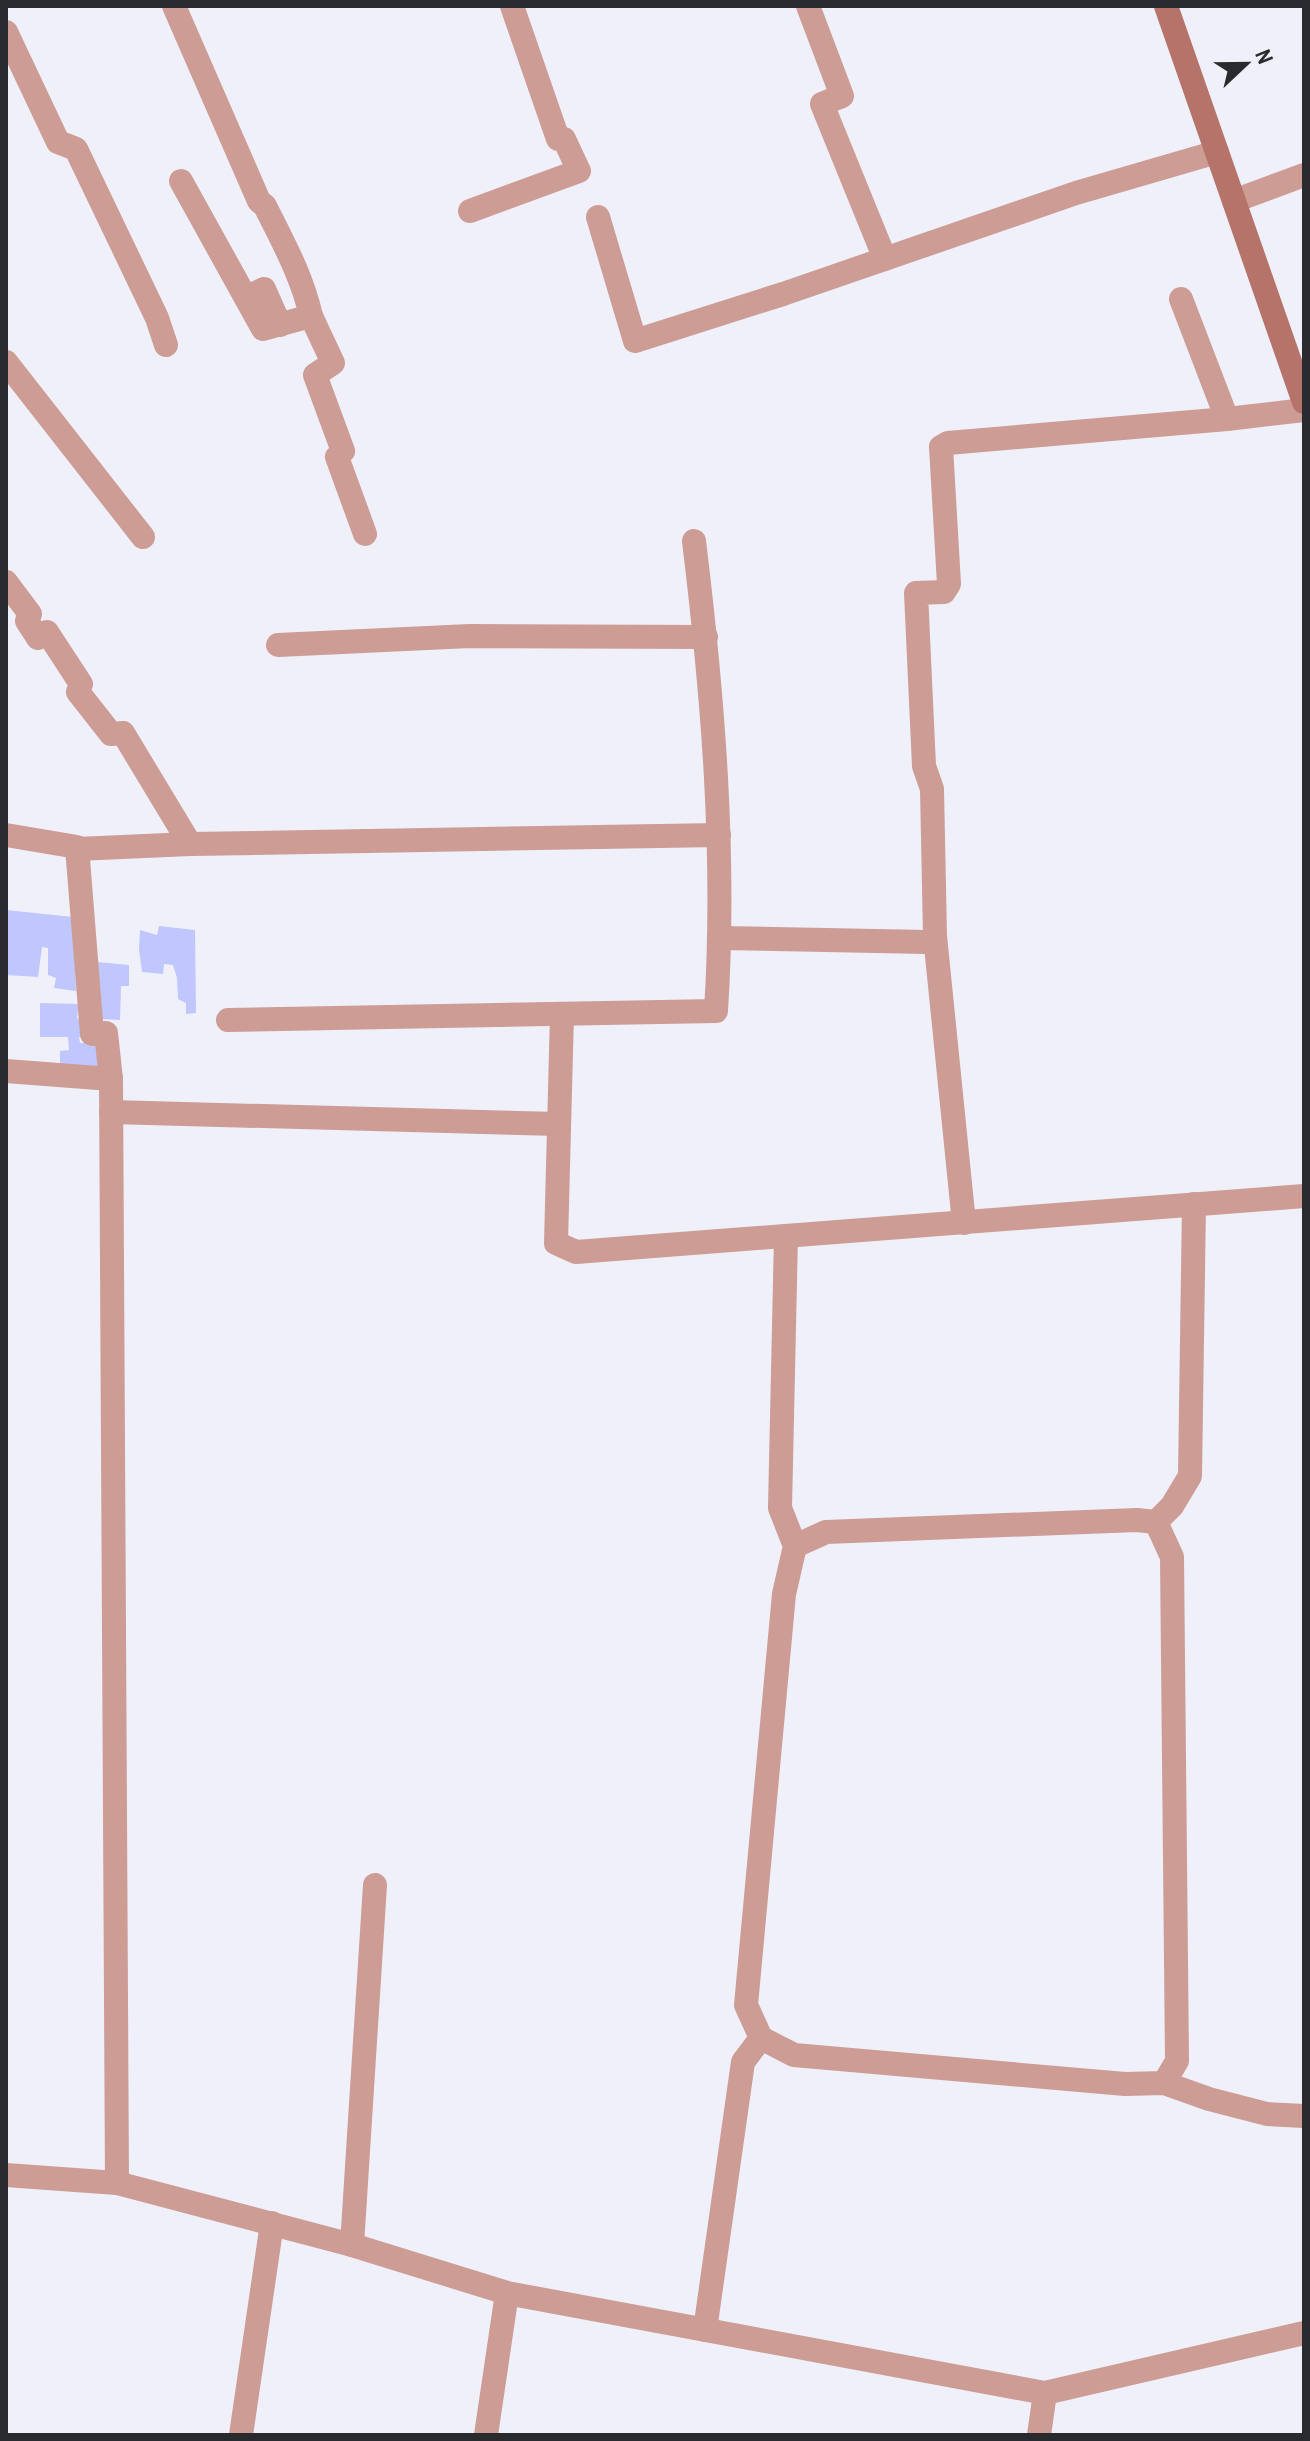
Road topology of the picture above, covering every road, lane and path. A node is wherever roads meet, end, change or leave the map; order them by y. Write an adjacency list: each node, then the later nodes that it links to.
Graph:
1 (174, 6): 14 (street)
2 (512, 6): 10 (street)
3 (808, 6): 12 (street)
4 (1166, 6): 6 (main road)
5 (6, 32): 15 (street)
6 (1217, 152): 9 (main road); 12 (street)
7 (1304, 175): 9 (street)
8 (181, 181): 14 (street)
9 (1234, 201): 17 (main road)
10 (470, 211)
11 (598, 217): 12 (street)
12 (885, 259)
13 (1181, 299): 19 (street)
14 (311, 316): 20 (street)
15 (166, 345)
16 (6, 362): 21 (street)
17 (1304, 402)
18 (1304, 410): 19 (street)
19 (1227, 419): 30 (street)
20 (365, 534)
21 (143, 537)
22 (694, 541): 24 (street)
23 (6, 582): 28 (street)
24 (706, 637): 25 (street); 27 (street)
25 (278, 645)
26 (6, 835): 29 (street)
27 (719, 835): 28 (street); 31 (street)
28 (190, 844): 29 (street)
29 (77, 849): 35 (street)
30 (935, 936): 31 (street); 40 (street)
31 (721, 938): 32 (street)
32 (562, 1014): 33 (street); 37 (street)
33 (228, 1020)
34 (6, 1071): 35 (street)
35 (111, 1079): 36 (street)
36 (111, 1112): 37 (street); 49 (street)
37 (559, 1124): 41 (street)
38 (1304, 1196): 39 (street)
39 (1194, 1204): 40 (street); 42 (street)
40 (964, 1223): 41 (street)
41 (786, 1236): 43 (street)
42 (1156, 1522): 43 (street); 46 (street)
43 (795, 1546): 45 (street)
44 (375, 1885): 51 (street)
45 (761, 2038): 46 (street); 53 (street)
46 (1164, 2083): 47 (street)
47 (1304, 2116)
48 (6, 2175): 49 (street)
49 (117, 2183): 50 (street)
50 (272, 2223): 51 (street); 56 (street)
51 (352, 2245): 52 (street)
52 (507, 2293): 53 (street); 57 (street)
53 (705, 2330): 55 (street)
54 (1304, 2333): 55 (street)
55 (1045, 2393): 58 (street)
56 (241, 2435)
57 (486, 2435)
58 (1039, 2435)

